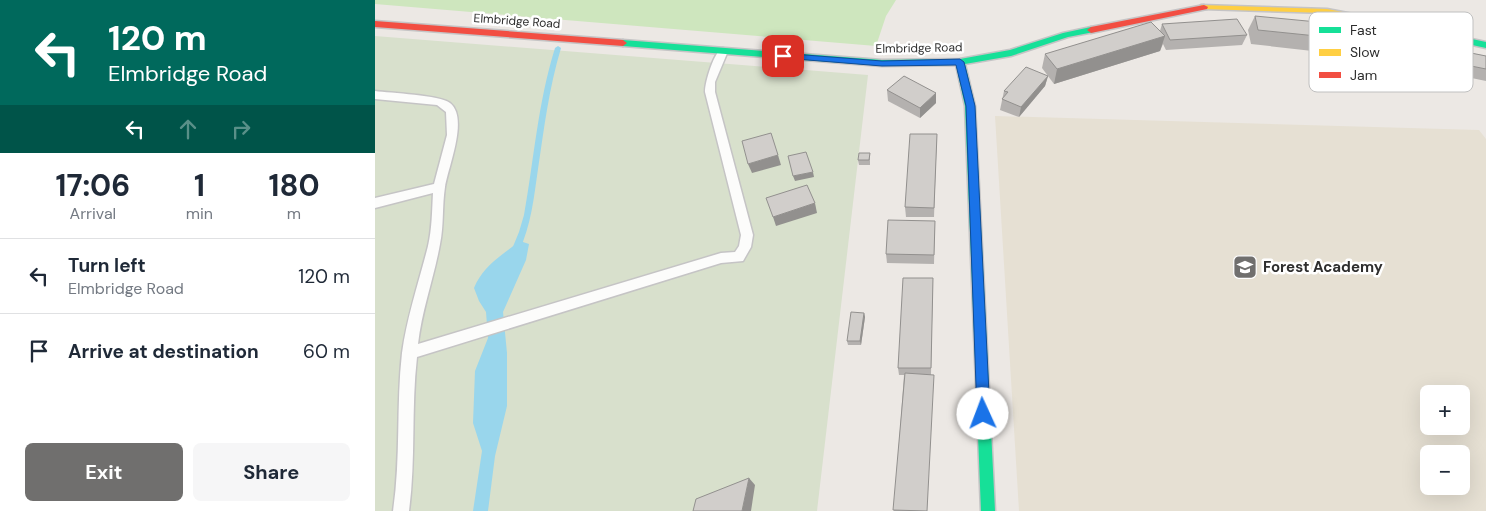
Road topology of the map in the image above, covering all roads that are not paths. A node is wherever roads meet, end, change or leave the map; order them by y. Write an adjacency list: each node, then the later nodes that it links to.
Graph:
1 (1332, 12): 6 (street, Elmbridge Road)
2 (375, 24): 5 (street, Elmbridge Road)
3 (1473, 42): 4 (street, Elmbridge Road)
4 (1486, 45)
5 (723, 51): 6 (street, Elmbridge Road); 10 (lane)
6 (960, 62): 12 (street)
7 (375, 96): 8 (lane)
8 (439, 187): 9 (lane); 10 (lane)
9 (375, 203)
10 (409, 353): 11 (lane)
11 (401, 511)
12 (987, 511)

